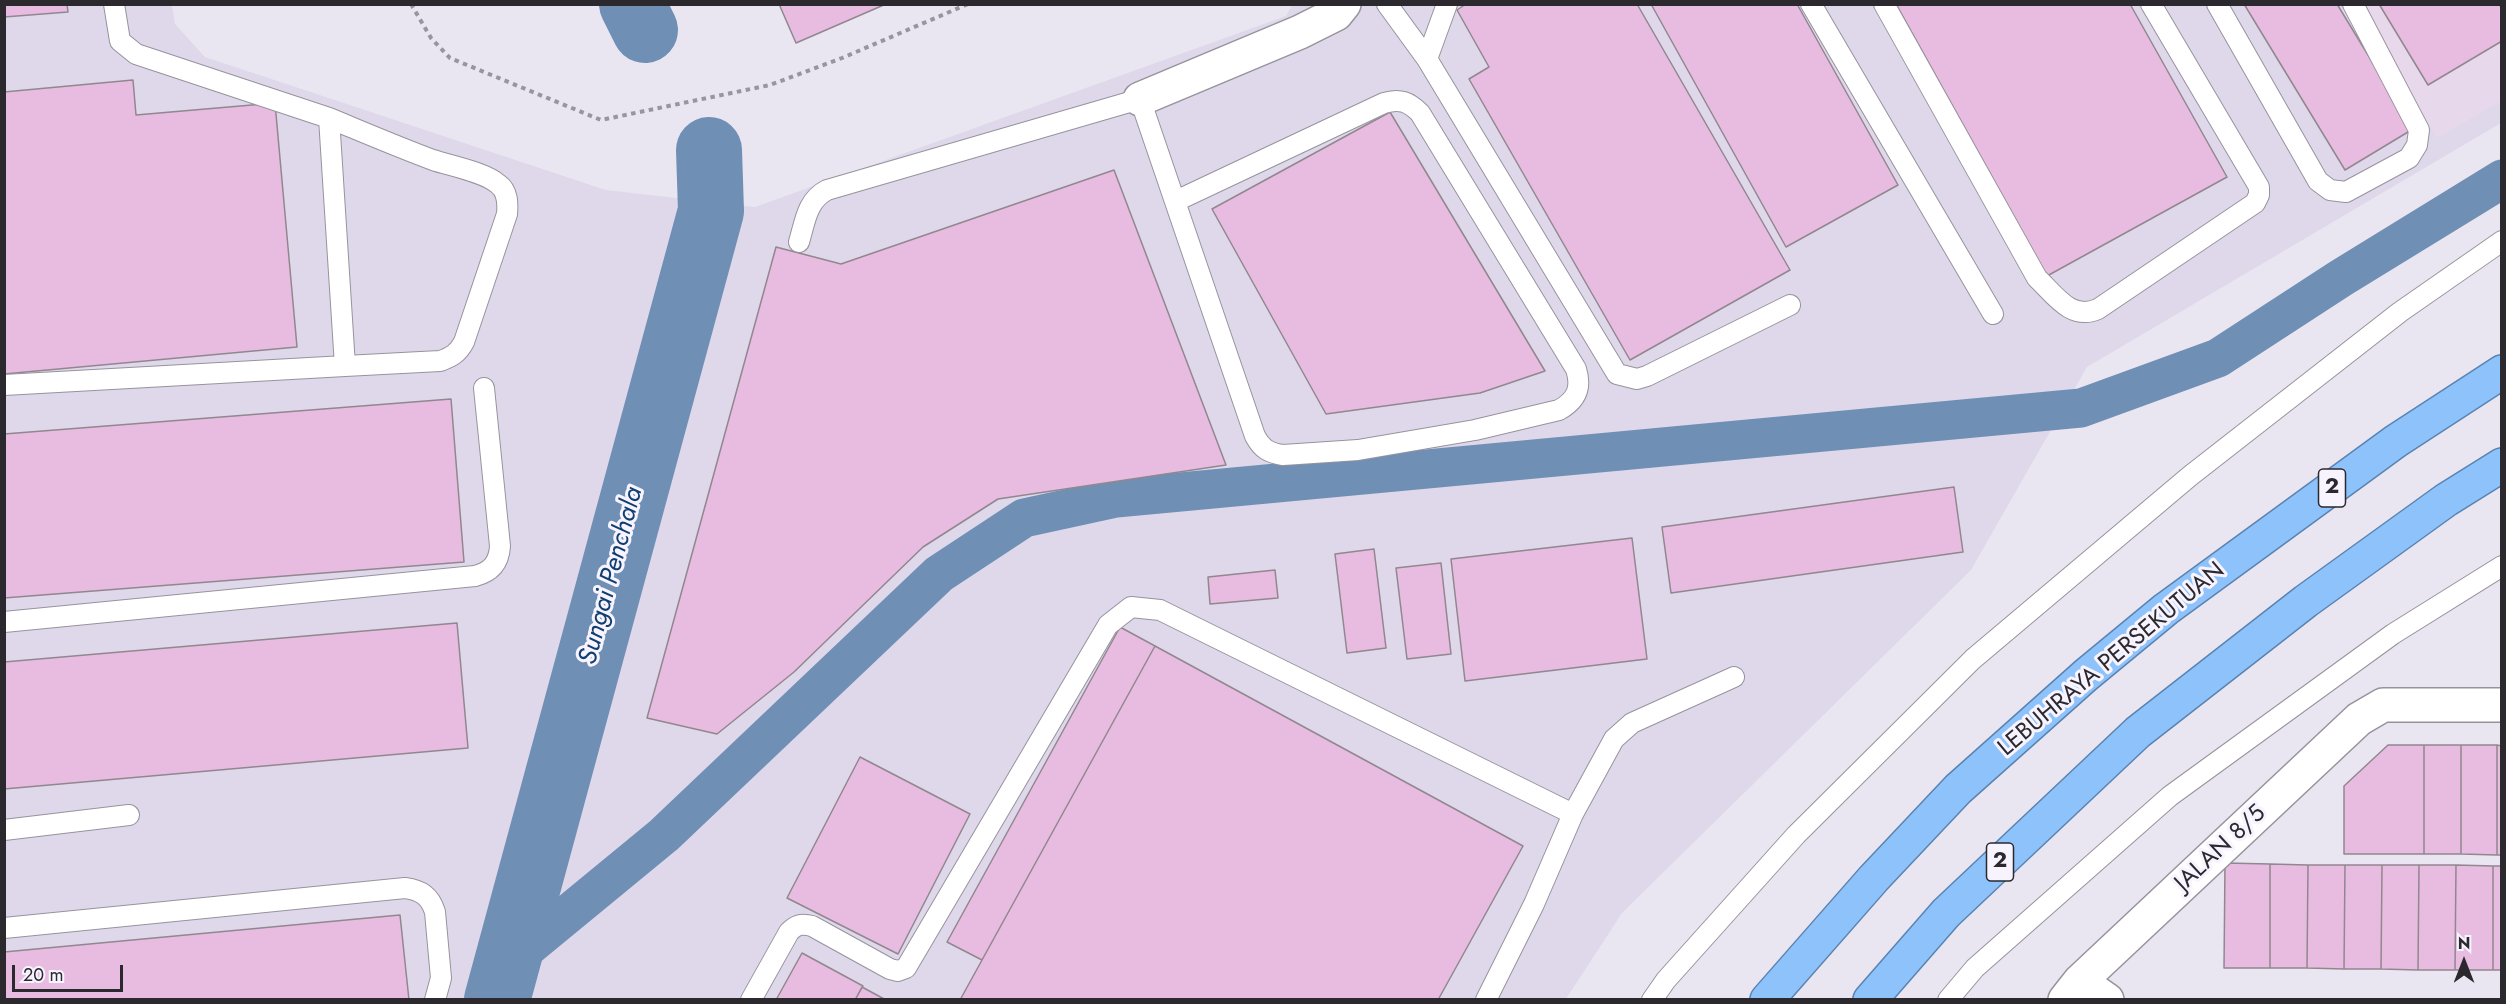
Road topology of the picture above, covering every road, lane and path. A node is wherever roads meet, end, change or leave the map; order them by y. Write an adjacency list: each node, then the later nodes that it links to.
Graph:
1 (114, 4): 14 (lane)
2 (411, 4): 3 (path)
3 (968, 4)
4 (1344, 4): 13 (street)
5 (1387, 4): 12 (lane)
6 (1447, 4): 12 (lane)
7 (1811, 4): 19 (lane)
8 (1884, 4): 9 (lane)
9 (2151, 4)
10 (2217, 4): 11 (lane)
11 (2353, 4)
12 (1427, 59): 18 (lane)
13 (1140, 99): 15 (lane); 17 (lane)
14 (328, 118): 20 (lane); 20 (lane)
15 (1176, 201): 15 (lane)
16 (2502, 241): 39 (lane)
17 (799, 242)
18 (1790, 304)
19 (1993, 314)
20 (345, 366): 22 (lane)
21 (2502, 372): 40 (highway, LEBUHRAYA PERSEKUTUAN / 2)
22 (4, 385)
23 (484, 388): 28 (lane)
24 (2502, 465): 26 (highway, 2)
25 (2502, 485): 26 (highway)
26 (2446, 500): 41 (highway, 2)
27 (2502, 566): 42 (lane)
28 (4, 622)
29 (1734, 677): 31 (lane)
30 (2502, 705): 35 (street, JALAN 8/5)
31 (1573, 814): 37 (lane); 38 (lane)
32 (129, 815): 33 (lane)
33 (4, 830)
34 (4, 928): 36 (lane)
35 (2072, 990): 43 (street)
36 (435, 999)
37 (751, 999)
38 (1486, 999)
39 (1652, 999)
40 (1767, 999)
41 (1870, 999)
42 (1948, 999)
43 (2107, 999)

